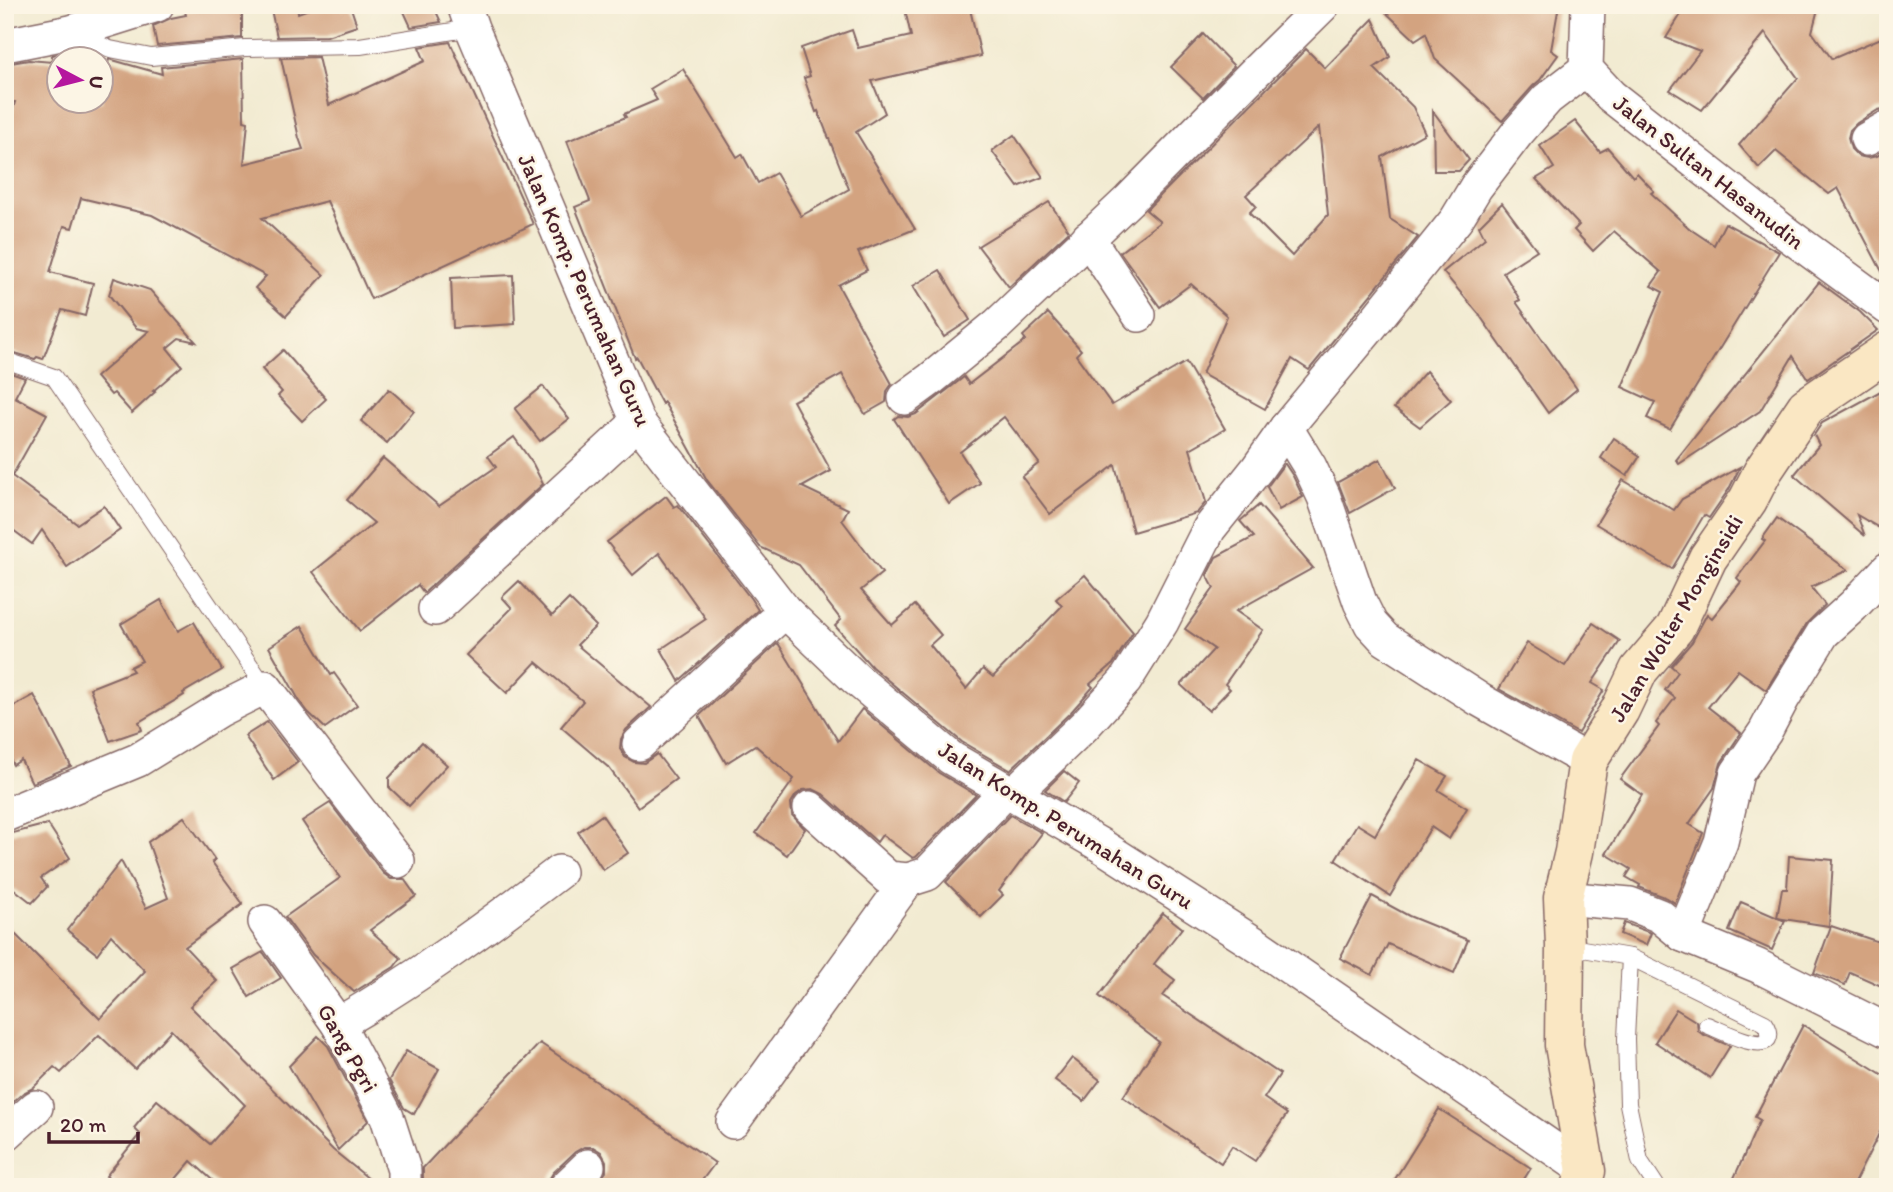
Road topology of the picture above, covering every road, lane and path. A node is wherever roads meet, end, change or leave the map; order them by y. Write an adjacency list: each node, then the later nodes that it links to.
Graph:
1 (157, 5): 5 (street)
2 (1324, 5): 8 (street)
3 (1588, 5): 7 (street)
4 (468, 17): 5 (lane); 14 (street, Jalan Komp. Perumahan Guru)
5 (71, 32): 6 (street)
6 (5, 45)
7 (1586, 69): 9 (street, Jalan Sultan Hasanudin); 15 (street)
8 (1088, 238): 10 (street); 13 (street)
9 (1888, 308)
10 (1139, 315)
11 (1888, 351): 21 (main road, Jalan Wolter Monginsidi)
12 (5, 360): 19 (lane)
13 (905, 398)
14 (638, 422): 17 (street); 18 (street, Jalan Komp. Perumahan Guru)
15 (1286, 428): 21 (street); 22 (street)
16 (1888, 569): 30 (street)
17 (435, 609)
18 (785, 611): 20 (street); 22 (street, Jalan Komp. Perumahan Guru)
19 (265, 687): 24 (street); 25 (street)
20 (639, 744)
21 (1588, 761): 28 (main road, Jalan Wolter Monginsidi)
22 (1010, 792): 27 (street); 39 (street, Jalan Komp. Perumahan Guru)
23 (810, 808): 27 (street)
24 (5, 815)
25 (398, 861)
26 (559, 872): 33 (street)
27 (908, 880): 37 (street)
28 (1563, 898): 30 (street); 31 (main road, Jalan Wolter Monginsidi)
29 (265, 922): 33 (street, Gang Pgri)
30 (1683, 934): 35 (street)
31 (1565, 946): 32 (lane); 39 (main road, Jalan Wolter Monginsidi)
32 (1630, 957): 34 (lane); 41 (lane)
33 (338, 1024): 40 (street, Gang Pgri)
34 (1707, 1025)
35 (1888, 1031)
36 (36, 1107): 38 (street)
37 (733, 1122)
38 (5, 1135)
39 (1583, 1179)
40 (404, 1187)
41 (1657, 1187)

